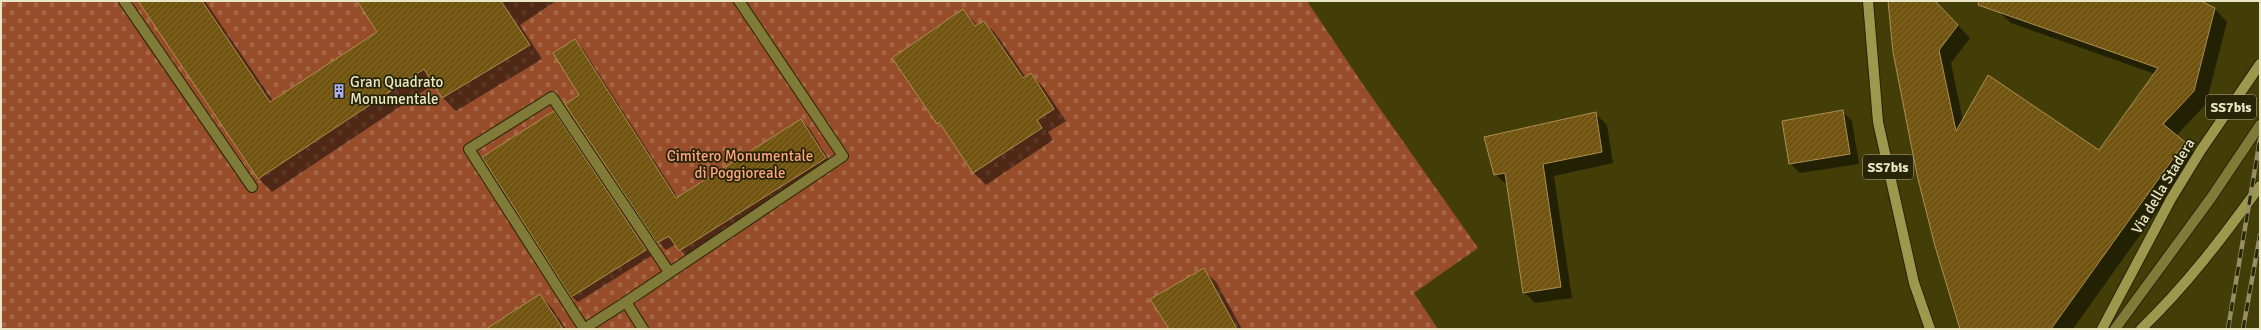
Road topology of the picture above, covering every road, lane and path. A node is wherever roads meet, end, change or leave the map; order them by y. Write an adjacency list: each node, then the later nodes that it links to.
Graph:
1 (124, 1): 7 (street)
2 (739, 1): 8 (street)
3 (1868, 1): 12 (main road, SS7bis)
4 (2260, 64): 13 (main road, Via della Stadera / SS7bis)
5 (2260, 125): 14 (street)
6 (2260, 186): 15 (main road)
7 (252, 187)
8 (669, 272): 9 (street); 10 (street)
9 (626, 302): 10 (street); 11 (street)
10 (584, 329)
11 (642, 329)
12 (1930, 329)
13 (2102, 329)
14 (2115, 329)
15 (2141, 329)

